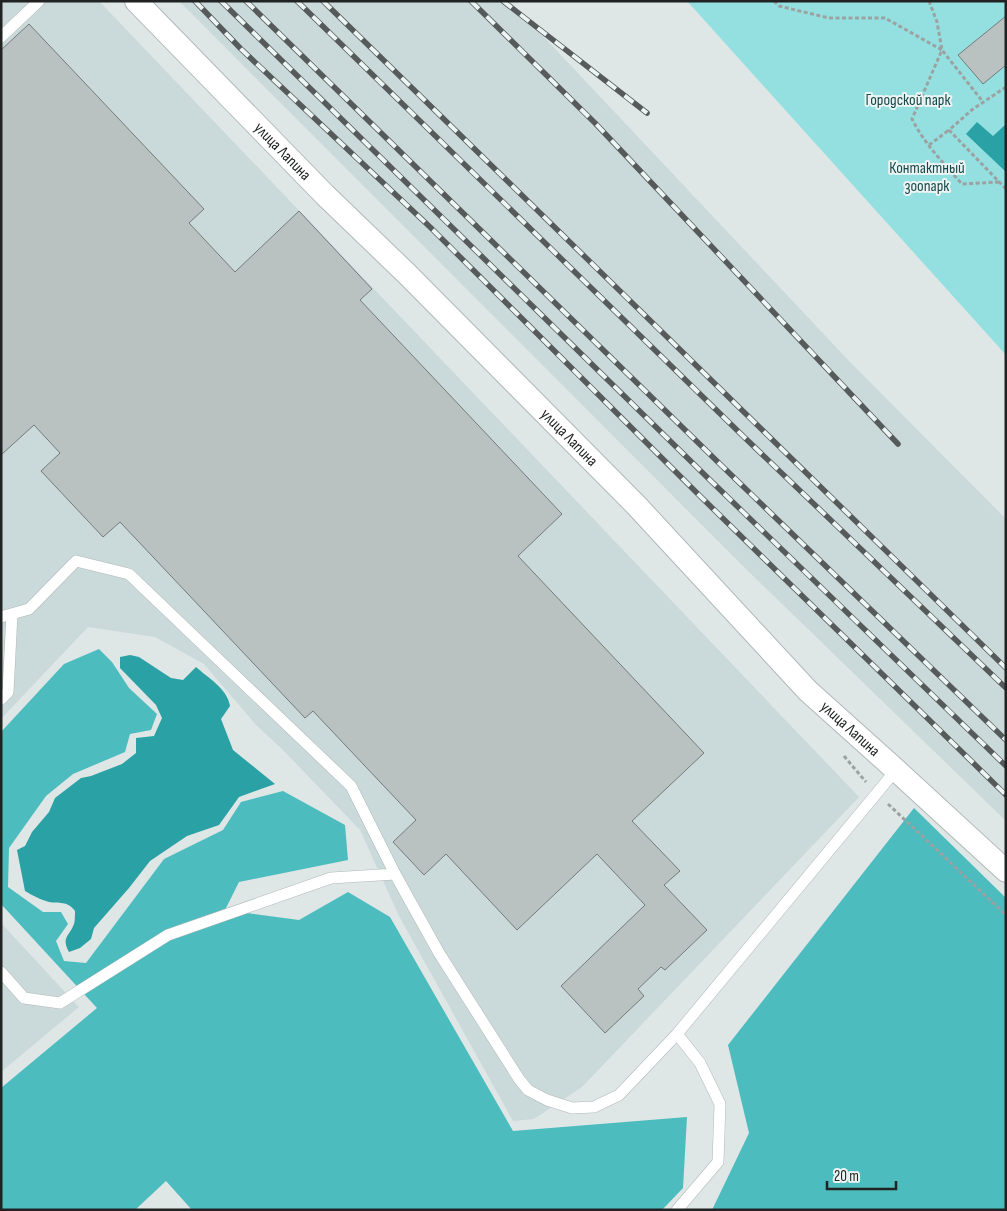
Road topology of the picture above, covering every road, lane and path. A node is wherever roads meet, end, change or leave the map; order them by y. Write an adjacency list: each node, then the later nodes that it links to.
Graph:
1 (39, 1): 5 (lane)
2 (136, 1): 15 (street, улица Лапина)
3 (774, 1): 6 (path)
4 (929, 1): 6 (path)
5 (1, 36)
6 (942, 50): 8 (path); 10 (path)
7 (1006, 87): 8 (path)
8 (983, 102): 9 (path)
9 (949, 130): 10 (path); 11 (path)
10 (929, 145): 11 (path)
11 (999, 182): 12 (path)
12 (1006, 189)
13 (7, 616): 14 (lane); 17 (lane)
14 (1, 699)
15 (896, 770): 16 (street, улица Лапина); 19 (lane)
16 (1006, 871)
17 (395, 874): 18 (lane); 19 (lane)
18 (1, 972)
19 (677, 1034): 20 (lane)
20 (677, 1210)

